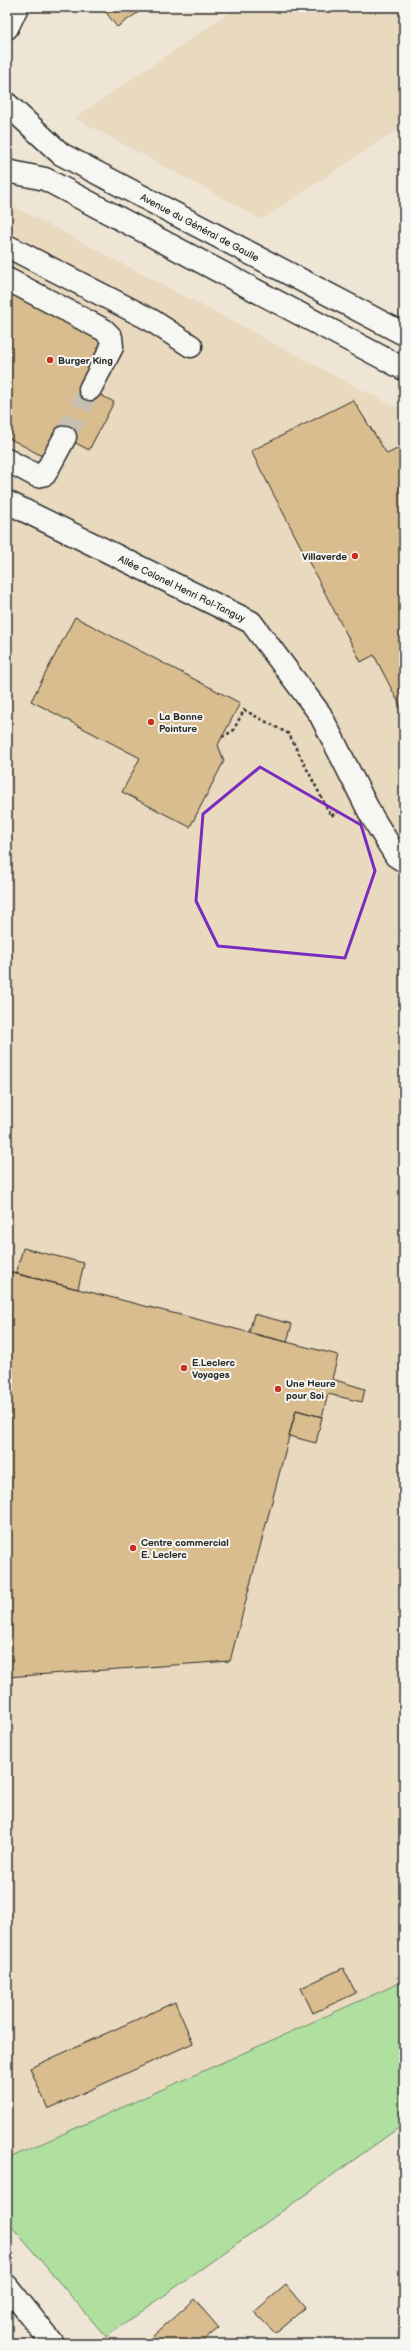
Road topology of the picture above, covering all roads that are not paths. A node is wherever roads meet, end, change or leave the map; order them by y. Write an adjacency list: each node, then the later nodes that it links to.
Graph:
1 (17, 7): 2 (main road)
2 (7, 28)
3 (7, 104): 7 (main road, Avenue du Général de Gaulle)
4 (7, 171): 9 (main road)
5 (7, 246): 8 (main road)
6 (7, 280): 10 (main road)
7 (404, 334)
8 (191, 346)
9 (404, 369)
10 (90, 389)
11 (65, 437): 12 (main road)
12 (7, 460)
13 (7, 502): 14 (main road, Allée Colonel Henri Rol-Tanguy)
14 (404, 861)
15 (7, 2286): 16 (main road)
16 (53, 2344)

